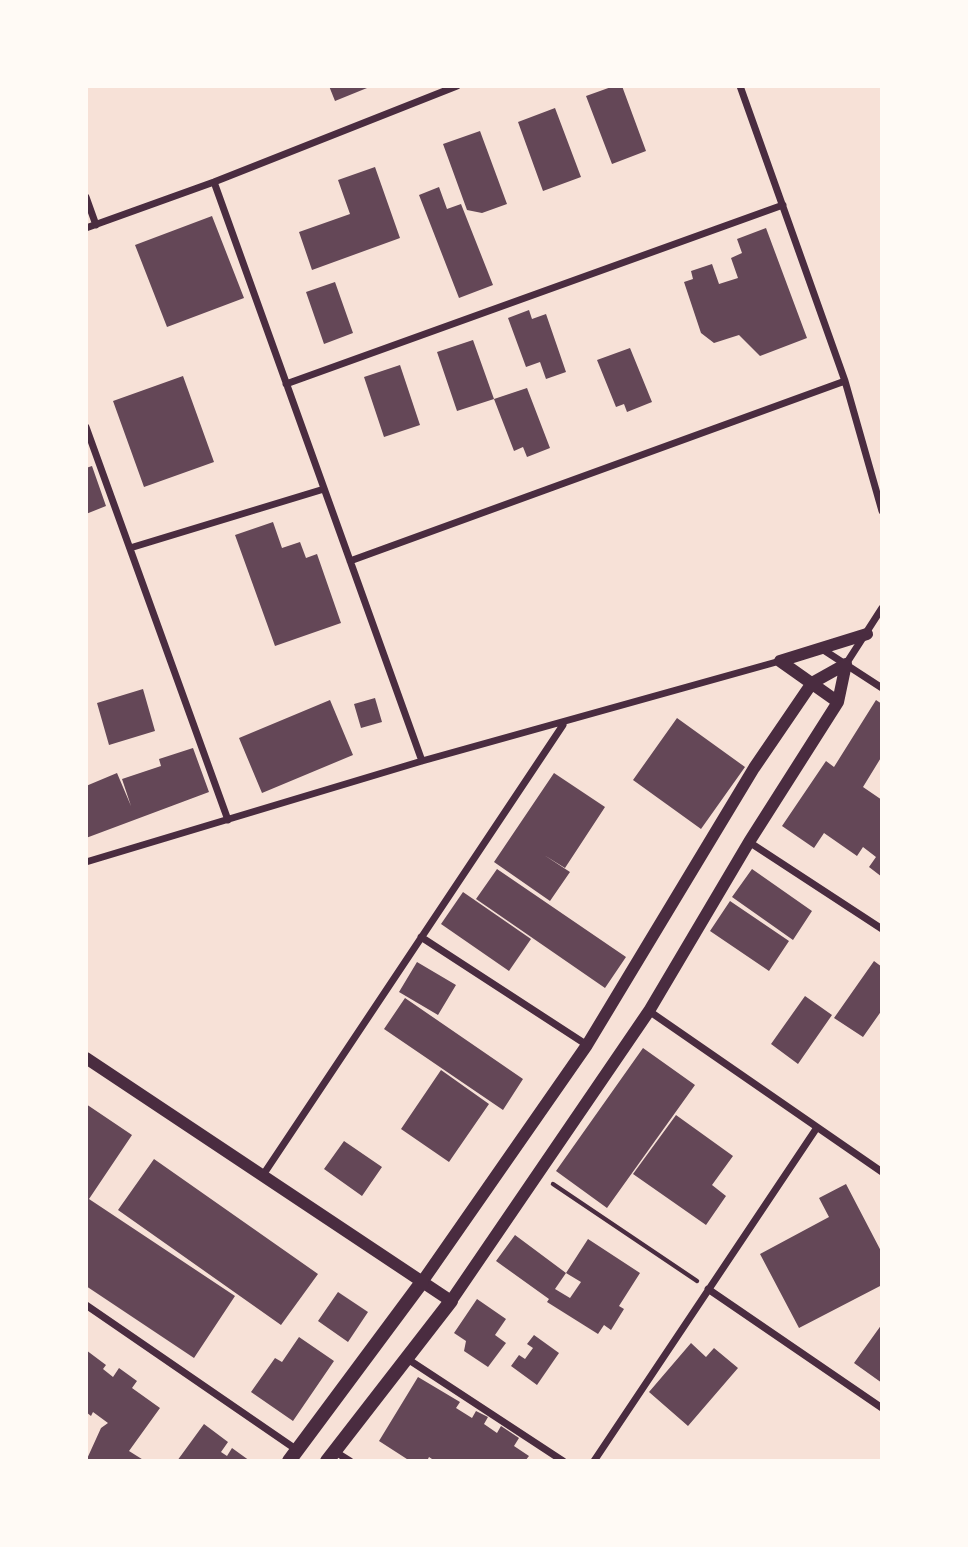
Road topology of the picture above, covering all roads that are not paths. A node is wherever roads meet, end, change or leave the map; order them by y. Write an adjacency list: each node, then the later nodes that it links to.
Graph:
1 (457, 86): 3 (street)
2 (740, 86): 5 (street)
3 (214, 182): 6 (street); 9 (street)
4 (86, 197): 6 (street)
5 (783, 205): 8 (street); 9 (street)
6 (96, 225): 7 (street)
7 (86, 228)
8 (845, 381): 13 (street); 15 (street)
9 (286, 384): 12 (street)
10 (86, 427): 11 (street)
11 (90, 451): 14 (street)
12 (324, 489): 14 (street); 15 (street)
13 (882, 511)
14 (130, 548): 26 (street)
15 (350, 561): 25 (street)
16 (882, 608): 17 (street)
17 (867, 634): 18 (street); 20 (street)
18 (822, 649): 19 (street); 20 (street)
19 (780, 662): 21 (street); 24 (street)
20 (846, 664): 21 (street); 22 (street); 23 (street)
21 (812, 683): 23 (street); 32 (street)
22 (882, 688)
23 (838, 702): 27 (street)
24 (564, 724): 25 (street); 30 (street)
25 (422, 761): 26 (street)
26 (228, 820): 28 (street)
27 (749, 842): 29 (street); 31 (street)
28 (86, 862)
29 (882, 929)
30 (421, 937): 32 (street); 36 (street)
31 (649, 1011): 34 (street); 39 (street)
32 (587, 1045): 37 (street)
33 (86, 1058): 36 (street)
34 (816, 1129): 35 (street); 38 (street)
35 (882, 1172)
36 (263, 1175): 37 (street)
37 (422, 1282): 39 (street); 43 (main road)
38 (708, 1289): 42 (street); 47 (street)
39 (451, 1301): 41 (main road)
40 (86, 1305): 43 (street)
41 (406, 1358): 44 (main road); 46 (street)
42 (882, 1408)
43 (293, 1455)
44 (331, 1456): 45 (street)
45 (350, 1461)
46 (563, 1461)
47 (594, 1461)

